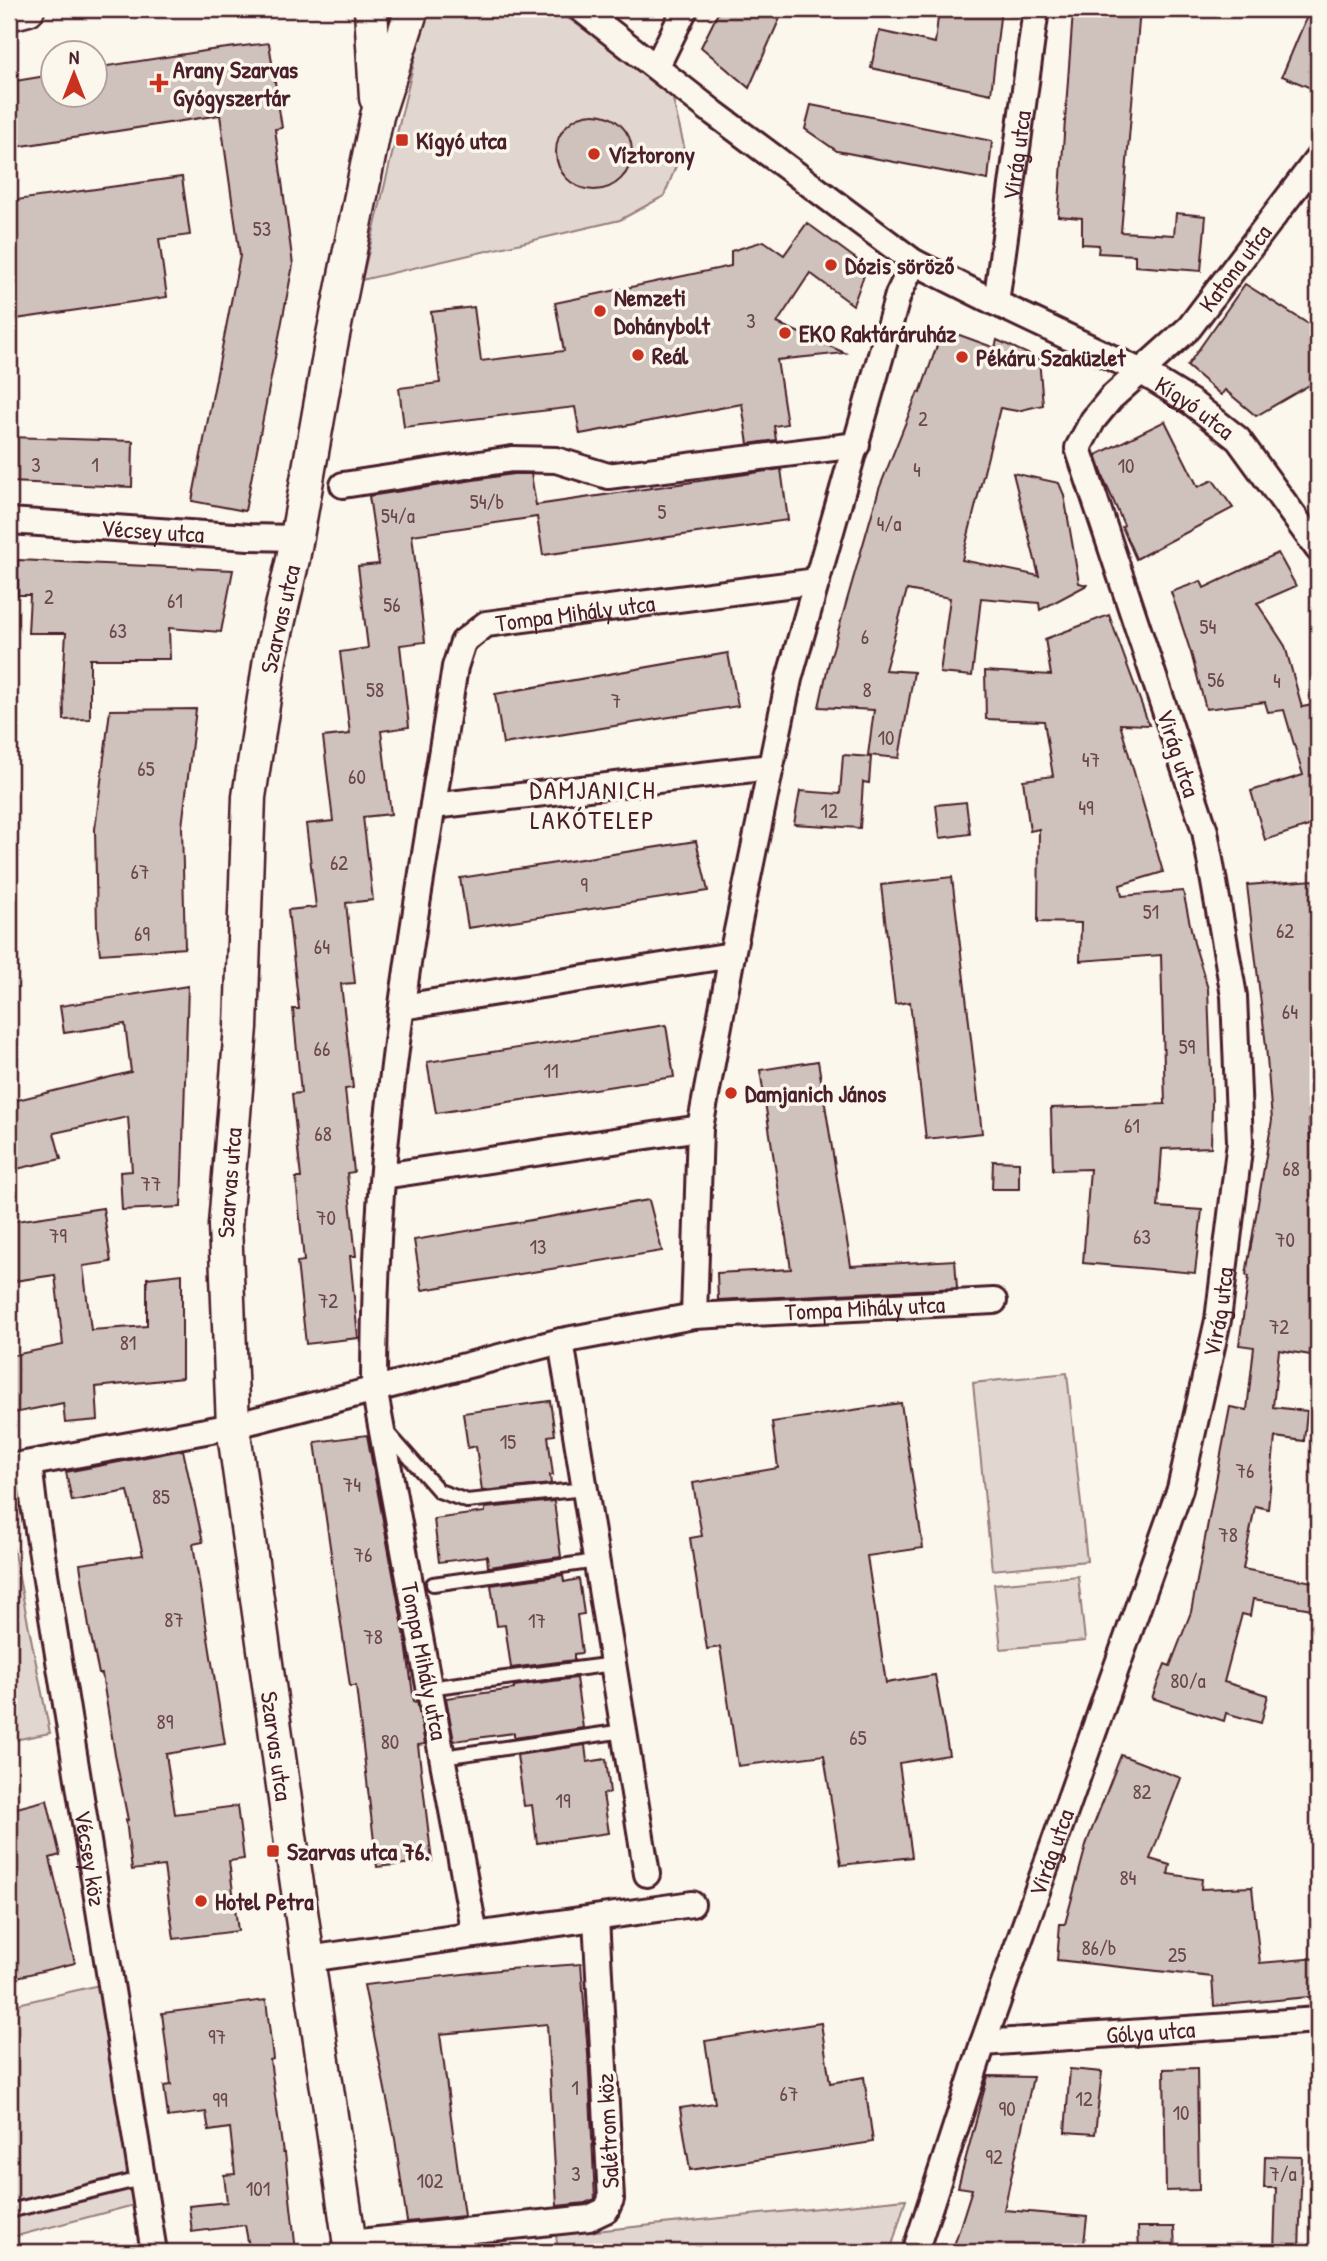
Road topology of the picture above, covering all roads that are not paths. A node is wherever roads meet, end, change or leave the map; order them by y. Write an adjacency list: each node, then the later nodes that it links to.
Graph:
1 (28, 9): 7 (street)
2 (371, 9): 9 (street, Szarvas utca)
3 (412, 9): 9 (street, Szarvas utca)
4 (581, 9): 8 (street, Kígyó utca)
5 (685, 9): 8 (street)
6 (1036, 9): 12 (street, Virág utca)
7 (9, 14)
8 (657, 66): 11 (street, Kígyó utca)
9 (377, 116): 17 (street, Szarvas utca)
10 (1318, 158): 13 (street, Katona utca)
11 (914, 262): 12 (street, Kígyó utca); 14 (street)
12 (996, 303): 13 (street, Kígyó utca)
13 (1142, 372): 18 (street, Kígyó utca); 46 (street, Virág utca)
14 (856, 445): 15 (street); 19 (street)
15 (343, 485)
16 (9, 521): 17 (street, Vécsey utca)
17 (297, 538): 30 (street, Szarvas utca)
18 (1318, 549)
19 (817, 581): 20 (street); 21 (street, Tompa Mihály utca)
20 (771, 767): 21 (street); 22 (street)
21 (433, 806): 23 (street, Tompa Mihály utca)
22 (732, 956): 23 (street); 24 (street)
23 (401, 1007): 25 (street, Tompa Mihály utca)
24 (700, 1128): 25 (street); 27 (street)
25 (383, 1176): 29 (street, Tompa Mihály utca)
26 (994, 1301): 27 (street, Tompa Mihály utca)
27 (694, 1316): 28 (street, Tompa Mihály utca)
28 (561, 1340): 29 (street, Tompa Mihály utca); 33 (street)
29 (374, 1388): 30 (street, Tompa Mihály utca); 31 (street, Tompa Mihály utca)
30 (233, 1426): 32 (street, Vécsey köz); 44 (street, Szarvas utca)
31 (381, 1426): 33 (lane); 43 (street, Tompa Mihály utca)
32 (19, 1465): 47 (street, Vécsey köz)
33 (585, 1489): 34 (street)
34 (597, 1561): 35 (lane); 36 (street)
35 (433, 1584)
36 (614, 1664): 37 (lane); 38 (street)
37 (443, 1686)
38 (624, 1731): 39 (lane); 40 (street)
39 (456, 1755)
40 (647, 1874)
41 (692, 1904): 42 (street)
42 (596, 1918): 43 (street); 49 (street, Salétrom köz)
43 (475, 1935): 44 (street)
44 (308, 1959): 49 (street, Szarvas utca)
45 (1318, 2020): 46 (street, Gólya utca)
46 (983, 2043): 51 (street, Virág utca)
47 (141, 2179): 48 (lane); 50 (street, Vécsey köz)
48 (9, 2211)
49 (351, 2247)
50 (154, 2252)
51 (915, 2252)

